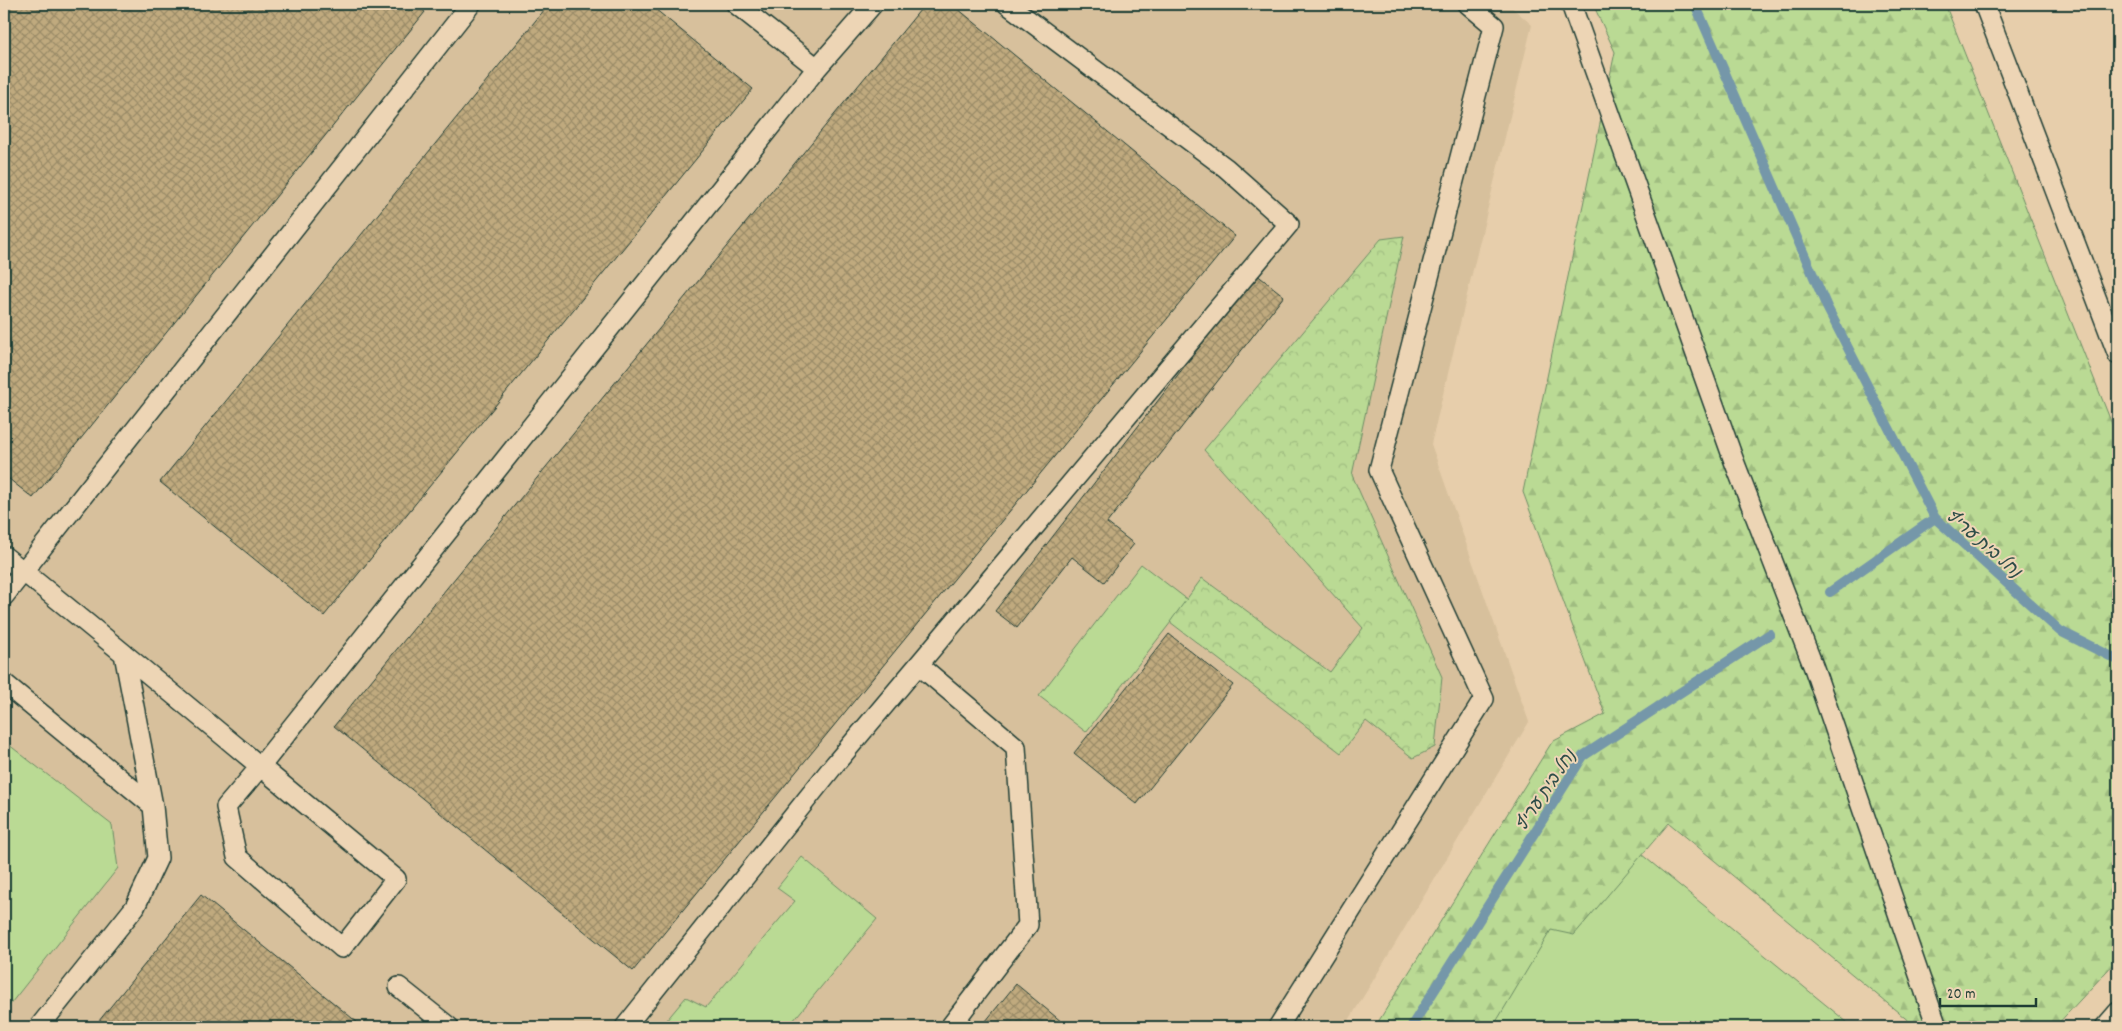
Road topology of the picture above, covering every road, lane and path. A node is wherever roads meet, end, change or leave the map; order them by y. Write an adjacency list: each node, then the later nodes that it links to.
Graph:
1 (471, 4): 11 (lane)
2 (736, 4): 8 (lane)
3 (873, 4): 8 (lane)
4 (1007, 4): 14 (lane)
5 (1468, 4): 24 (lane)
6 (1571, 4): 25 (lane)
7 (1984, 4): 9 (lane)
8 (817, 68): 16 (lane)
9 (2118, 355)
10 (4, 556): 11 (lane)
11 (23, 571): 12 (lane); 13 (lane)
12 (4, 596)
13 (124, 654): 16 (lane); 17 (lane)
14 (919, 665): 22 (lane); 23 (lane)
15 (4, 683): 17 (lane)
16 (260, 767): 16 (lane)
17 (153, 806): 20 (lane)
18 (399, 987): 21 (lane)
19 (2118, 1012): 26 (lane)
20 (39, 1027)
21 (449, 1027)
22 (625, 1027)
23 (950, 1027)
24 (1278, 1027)
25 (1937, 1027)
26 (2105, 1027)

